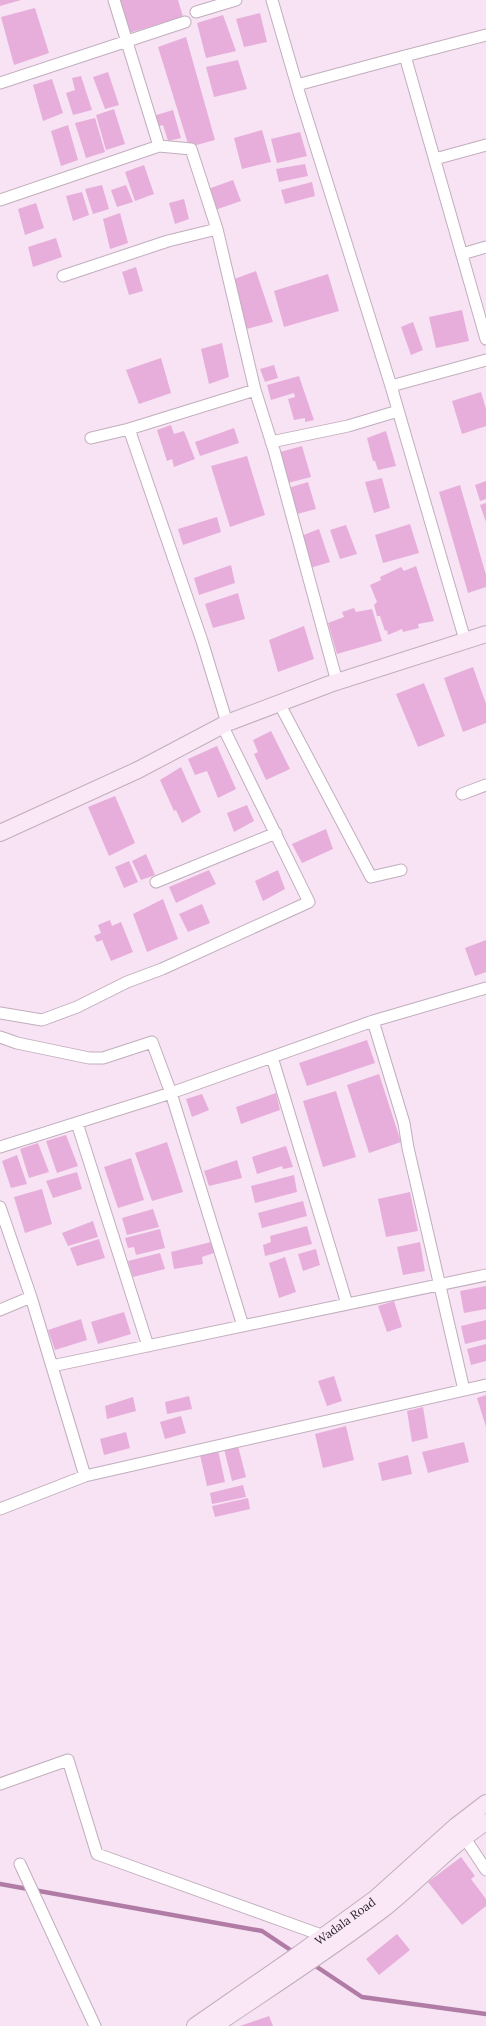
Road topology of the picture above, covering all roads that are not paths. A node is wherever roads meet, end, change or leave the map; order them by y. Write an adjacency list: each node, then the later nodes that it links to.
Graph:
1 (114, 0): 7 (street)
2 (236, 0): 4 (street)
3 (272, 0): 10 (street)
4 (196, 12)
5 (185, 22): 7 (street)
6 (486, 35): 8 (street)
7 (127, 42): 9 (street); 12 (street)
8 (405, 56): 10 (street); 13 (street)
9 (0, 83)
10 (297, 85): 21 (street)
11 (486, 145): 13 (street)
12 (159, 146): 14 (street); 15 (street)
13 (435, 160): 17 (street)
14 (0, 200)
15 (217, 229): 18 (street); 22 (street)
16 (486, 247): 17 (street)
17 (462, 254): 19 (street)
18 (63, 276)
19 (486, 339)
20 (486, 360): 21 (street)
21 (391, 386): 23 (street)
22 (255, 390): 24 (street); 26 (street)
23 (398, 411): 26 (street); 28 (street)
24 (129, 429): 25 (street); 31 (street)
25 (91, 438)
26 (271, 442): 29 (street)
27 (486, 634): 28 (street)
28 (465, 640): 29 (street)
29 (337, 682): 30 (street)
30 (279, 703): 31 (street); 36 (street)
31 (225, 724): 34 (street); 35 (street)
32 (486, 785): 33 (street)
33 (462, 794)
34 (0, 833)
35 (276, 833): 37 (street); 39 (street)
36 (401, 870)
37 (156, 882)
38 (486, 988): 40 (street)
39 (0, 1013)
40 (373, 1021): 42 (street); 48 (street)
41 (0, 1038): 43 (street)
42 (272, 1057): 43 (street); 50 (street)
43 (171, 1093): 44 (street); 52 (street)
44 (76, 1123): 45 (street); 53 (street)
45 (0, 1147)
46 (0, 1207): 49 (street)
47 (486, 1276): 48 (street)
48 (440, 1285): 50 (street); 56 (street)
49 (31, 1297): 51 (street); 54 (street)
50 (347, 1304): 52 (street)
51 (0, 1310)
52 (243, 1326): 53 (street)
53 (148, 1346): 54 (street)
54 (52, 1366): 57 (street)
55 (486, 1384): 56 (street)
56 (464, 1390): 57 (street)
57 (85, 1476): 58 (street)
58 (0, 1509)
59 (0, 1784): 65 (street)
60 (486, 1804): 65 (street, Wadala Road)
61 (486, 1822): 62 (street, Wadala Road)
62 (464, 1837): 64 (street); 66 (street, Wadala Road)
63 (20, 1864): 67 (street)
64 (486, 1870)
65 (324, 1936): 66 (street, Wadala Road)
66 (289, 1969): 68 (street, Wadala Road); 69 (street, Wadala Road)
67 (95, 2026)
68 (195, 2026)
69 (214, 2026)

